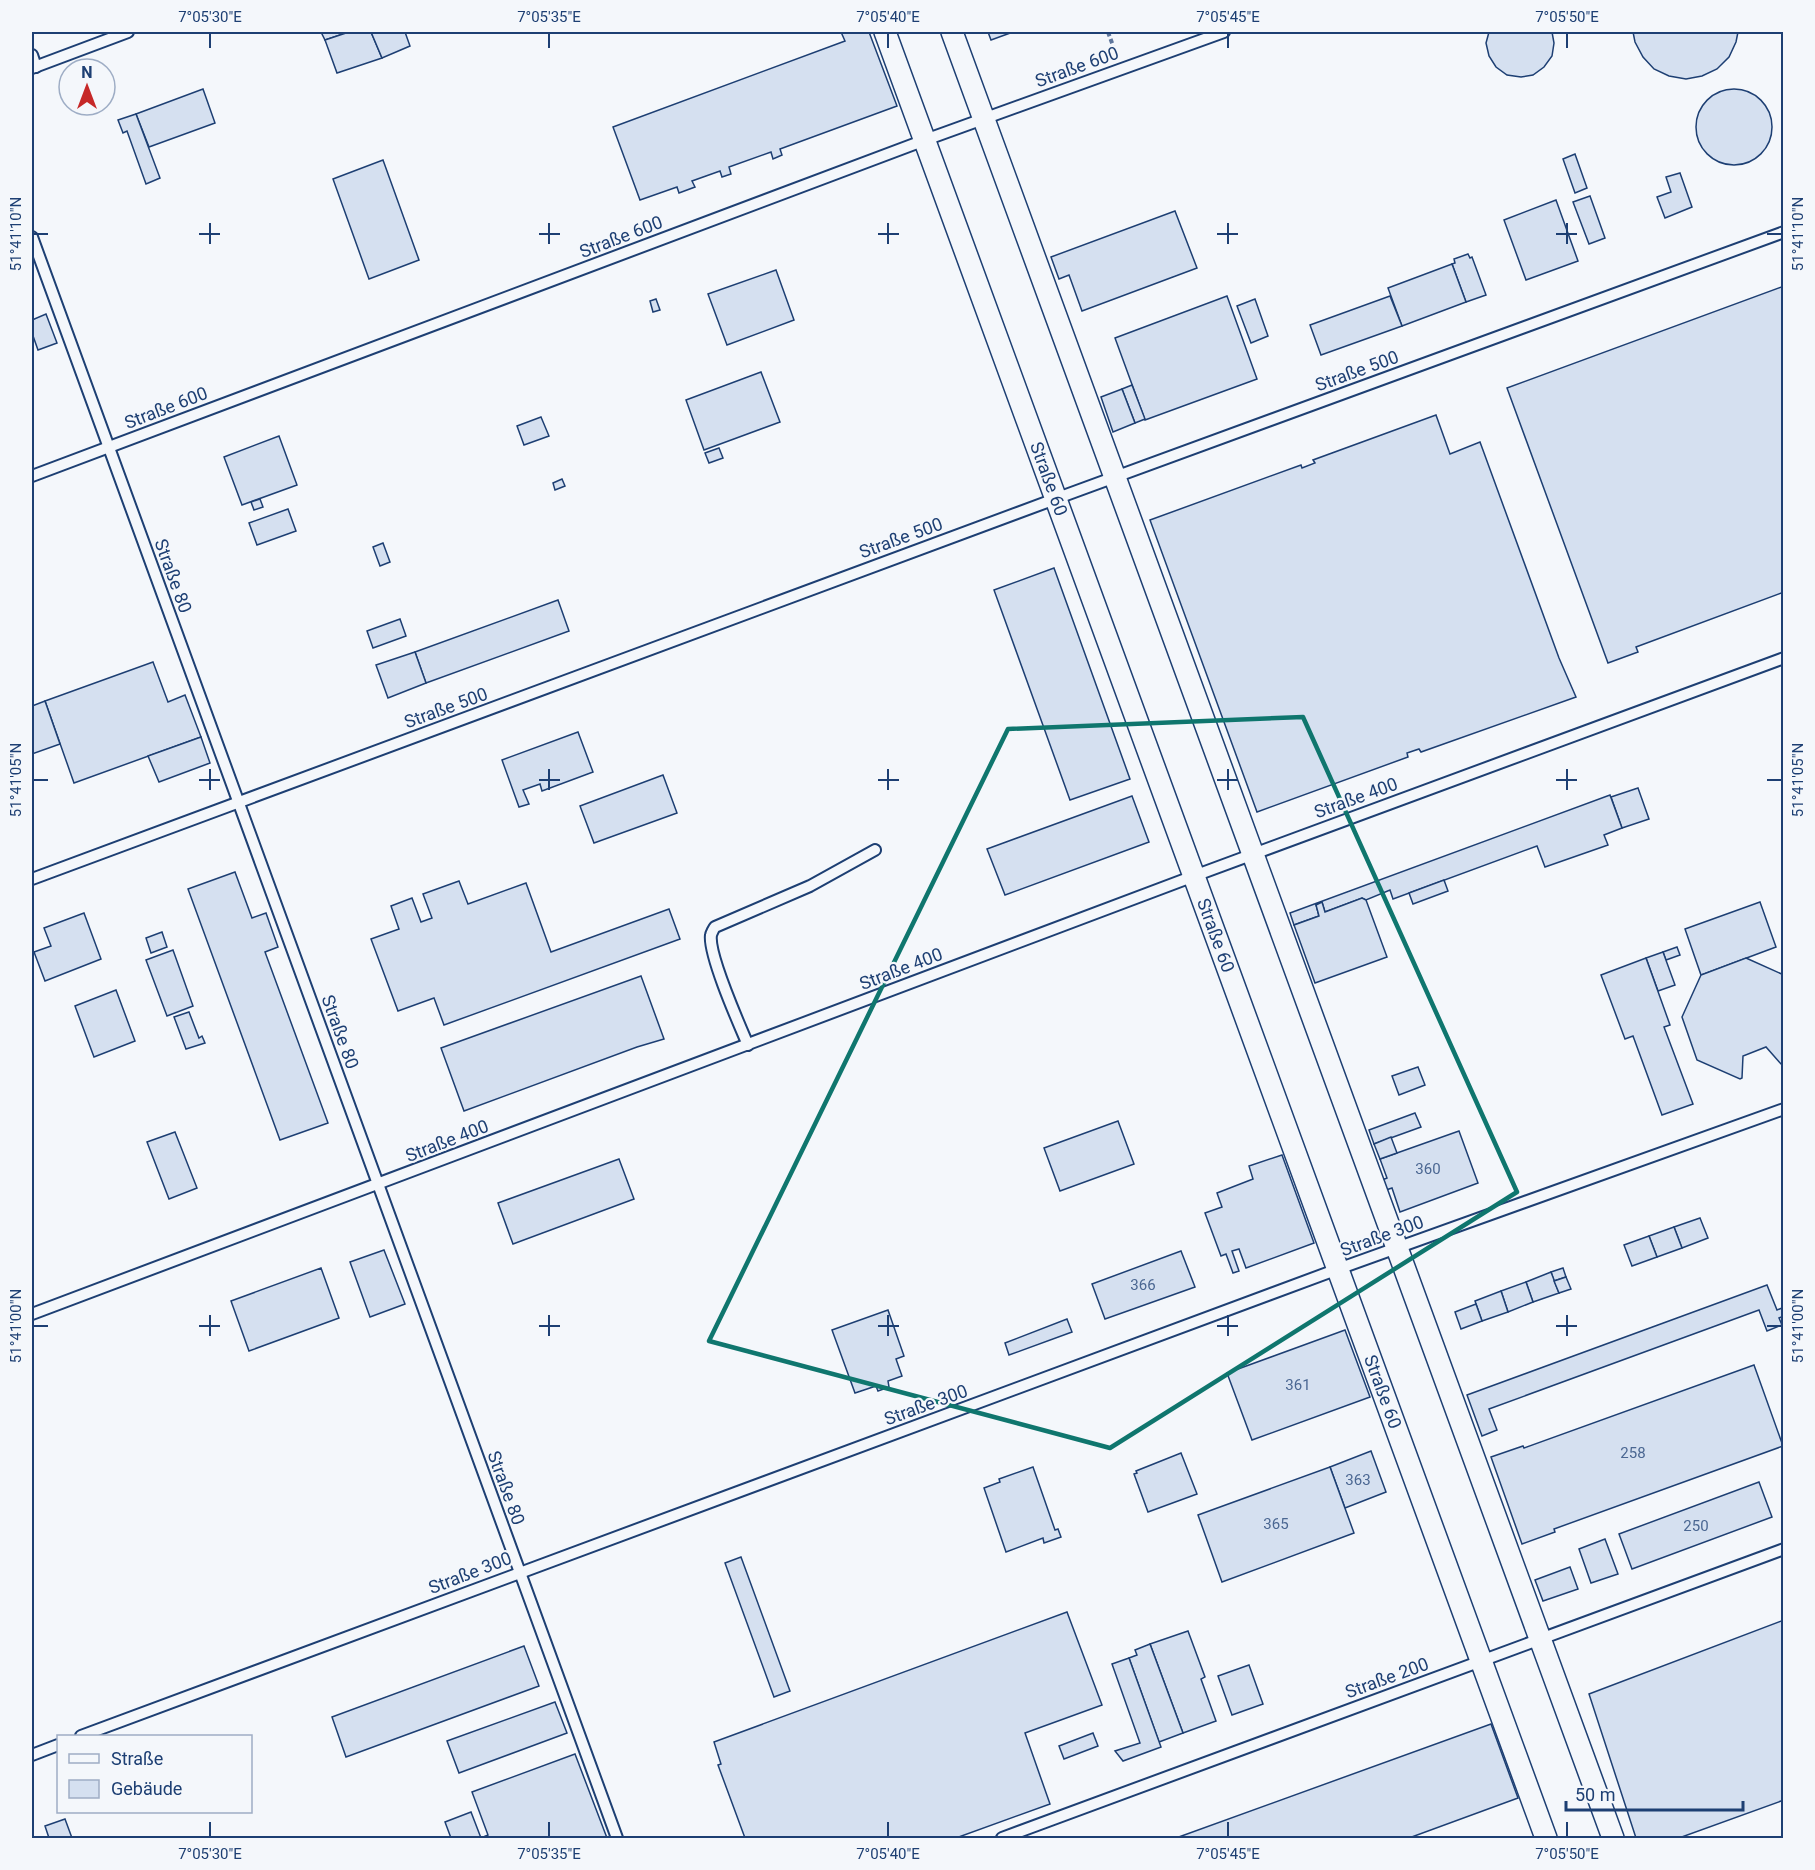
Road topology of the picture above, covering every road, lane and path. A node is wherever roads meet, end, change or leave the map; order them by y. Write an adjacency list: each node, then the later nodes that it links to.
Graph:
1 (128, 32): 7 (lane)
2 (885, 32): 10 (street, Straße 60)
3 (952, 32): 9 (street)
4 (1108, 32): 8 (path)
5 (1224, 32): 8 (lane, Straße 600)
6 (32, 55): 7 (lane)
7 (34, 68)
8 (1121, 68): 9 (lane, Straße 600)
9 (984, 119): 10 (lane, Straße 600); 15 (street)
10 (925, 140): 13 (lane, Straße 600); 16 (street, Straße 60)
11 (1784, 232): 15 (lane, Straße 500)
12 (32, 237): 13 (lane, Straße 80)
13 (108, 447): 14 (lane, Straße 600); 18 (lane, Straße 80)
14 (32, 476)
15 (1114, 477): 16 (lane, Straße 500); 20 (street)
16 (1055, 499): 18 (lane, Straße 500); 21 (street, Straße 60)
17 (1784, 658): 20 (lane, Straße 400)
18 (238, 803): 22 (lane, Straße 500); 25 (lane, Straße 80)
19 (874, 850): 23 (lane)
20 (1252, 855): 21 (lane, Straße 400); 26 (street)
21 (1194, 876): 23 (lane, Straße 400); 27 (street, Straße 60)
22 (32, 879)
23 (748, 1045): 25 (lane, Straße 400)
24 (1784, 1110): 26 (lane, Straße 300)
25 (378, 1185): 28 (lane, Straße 400); 30 (lane, Straße 80)
26 (1397, 1248): 27 (lane, Straße 300); 31 (street)
27 (1338, 1269): 30 (lane, Straße 300); 32 (street, Straße 60)
28 (32, 1314)
29 (1784, 1549): 31 (lane, Straße 200)
30 (519, 1572): 33 (lane, Straße 300); 36 (lane, Straße 80)
31 (1540, 1638): 32 (lane, Straße 200); 39 (street)
32 (1481, 1660): 37 (lane, Straße 200); 38 (street, Straße 60)
33 (86, 1735)
34 (57, 1745): 35 (lane)
35 (32, 1755)
36 (616, 1839)
37 (1002, 1839)
38 (1546, 1839)
39 (1613, 1839)

